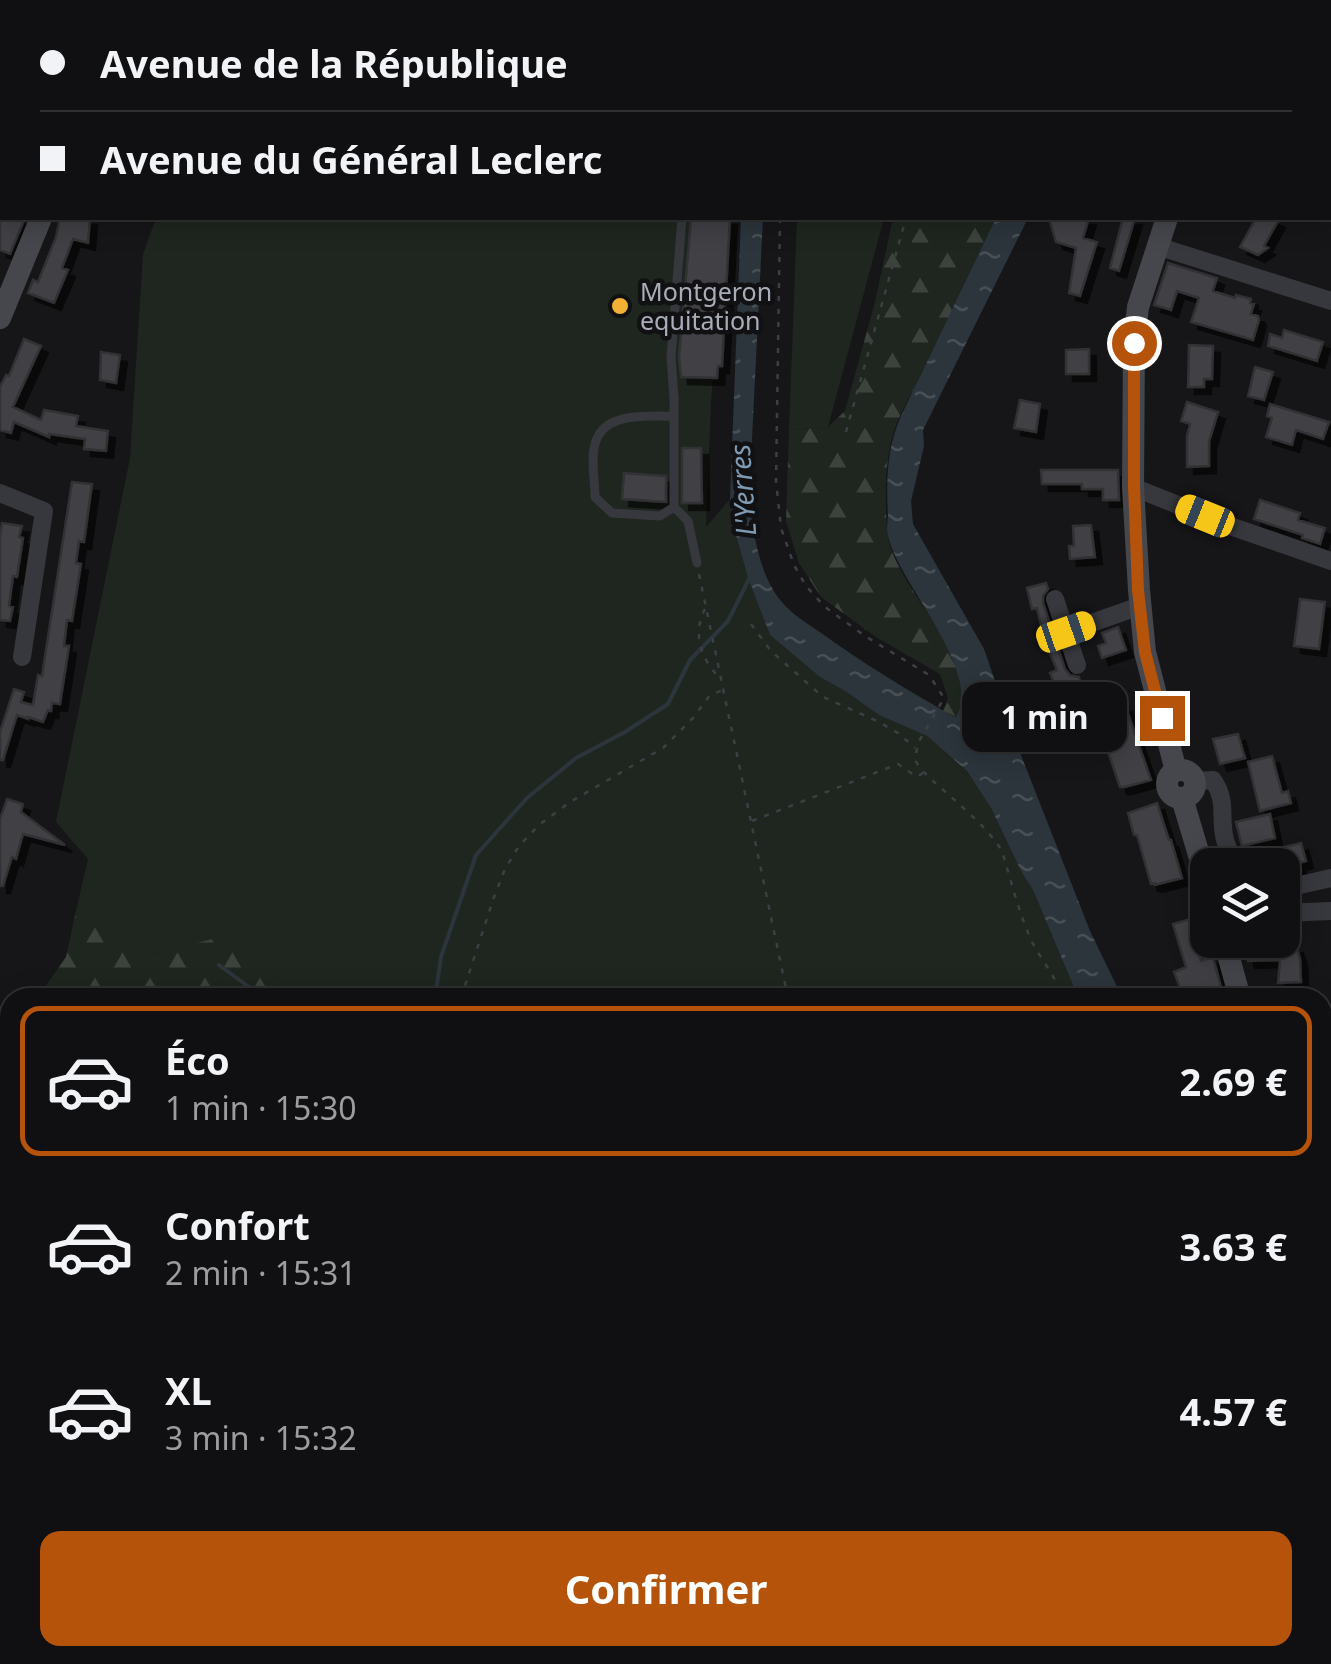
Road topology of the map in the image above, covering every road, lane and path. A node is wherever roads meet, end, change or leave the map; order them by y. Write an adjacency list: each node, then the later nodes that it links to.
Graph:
1 (40, 220): 8 (street)
2 (682, 220): 9 (lane)
3 (780, 220): 25 (path)
4 (905, 220): 10 (path)
5 (1165, 220): 6 (street)
6 (1157, 246): 7 (street); 11 (street)
7 (1331, 300)
8 (0, 318)
9 (674, 416): 13 (lane); 13 (lane)
10 (846, 432)
11 (1134, 486): 14 (street); 17 (street)
12 (0, 493): 21 (street)
13 (674, 508): 15 (lane)
14 (1331, 561)
15 (696, 563): 18 (path)
16 (1055, 599): 20 (street)
17 (1140, 606): 20 (street); 27 (street)
18 (706, 608): 23 (path); 23 (path)
19 (750, 624): 25 (path)
20 (1066, 632): 22 (street)
21 (22, 657)
22 (1077, 665)
23 (721, 678): 24 (path)
24 (724, 690): 28 (path); 36 (path)
25 (916, 750): 26 (path)
26 (923, 773): 28 (path); 38 (path)
27 (1184, 783): 29 (street); 30 (street)
28 (751, 822): 37 (path)
29 (1199, 848)
30 (1228, 848)
31 (1331, 878): 32 (street)
32 (1300, 885)
33 (1331, 911): 34 (street)
34 (1300, 912)
35 (1229, 958): 39 (street)
36 (464, 988)
37 (786, 988)
38 (1059, 988)
39 (1237, 988)

